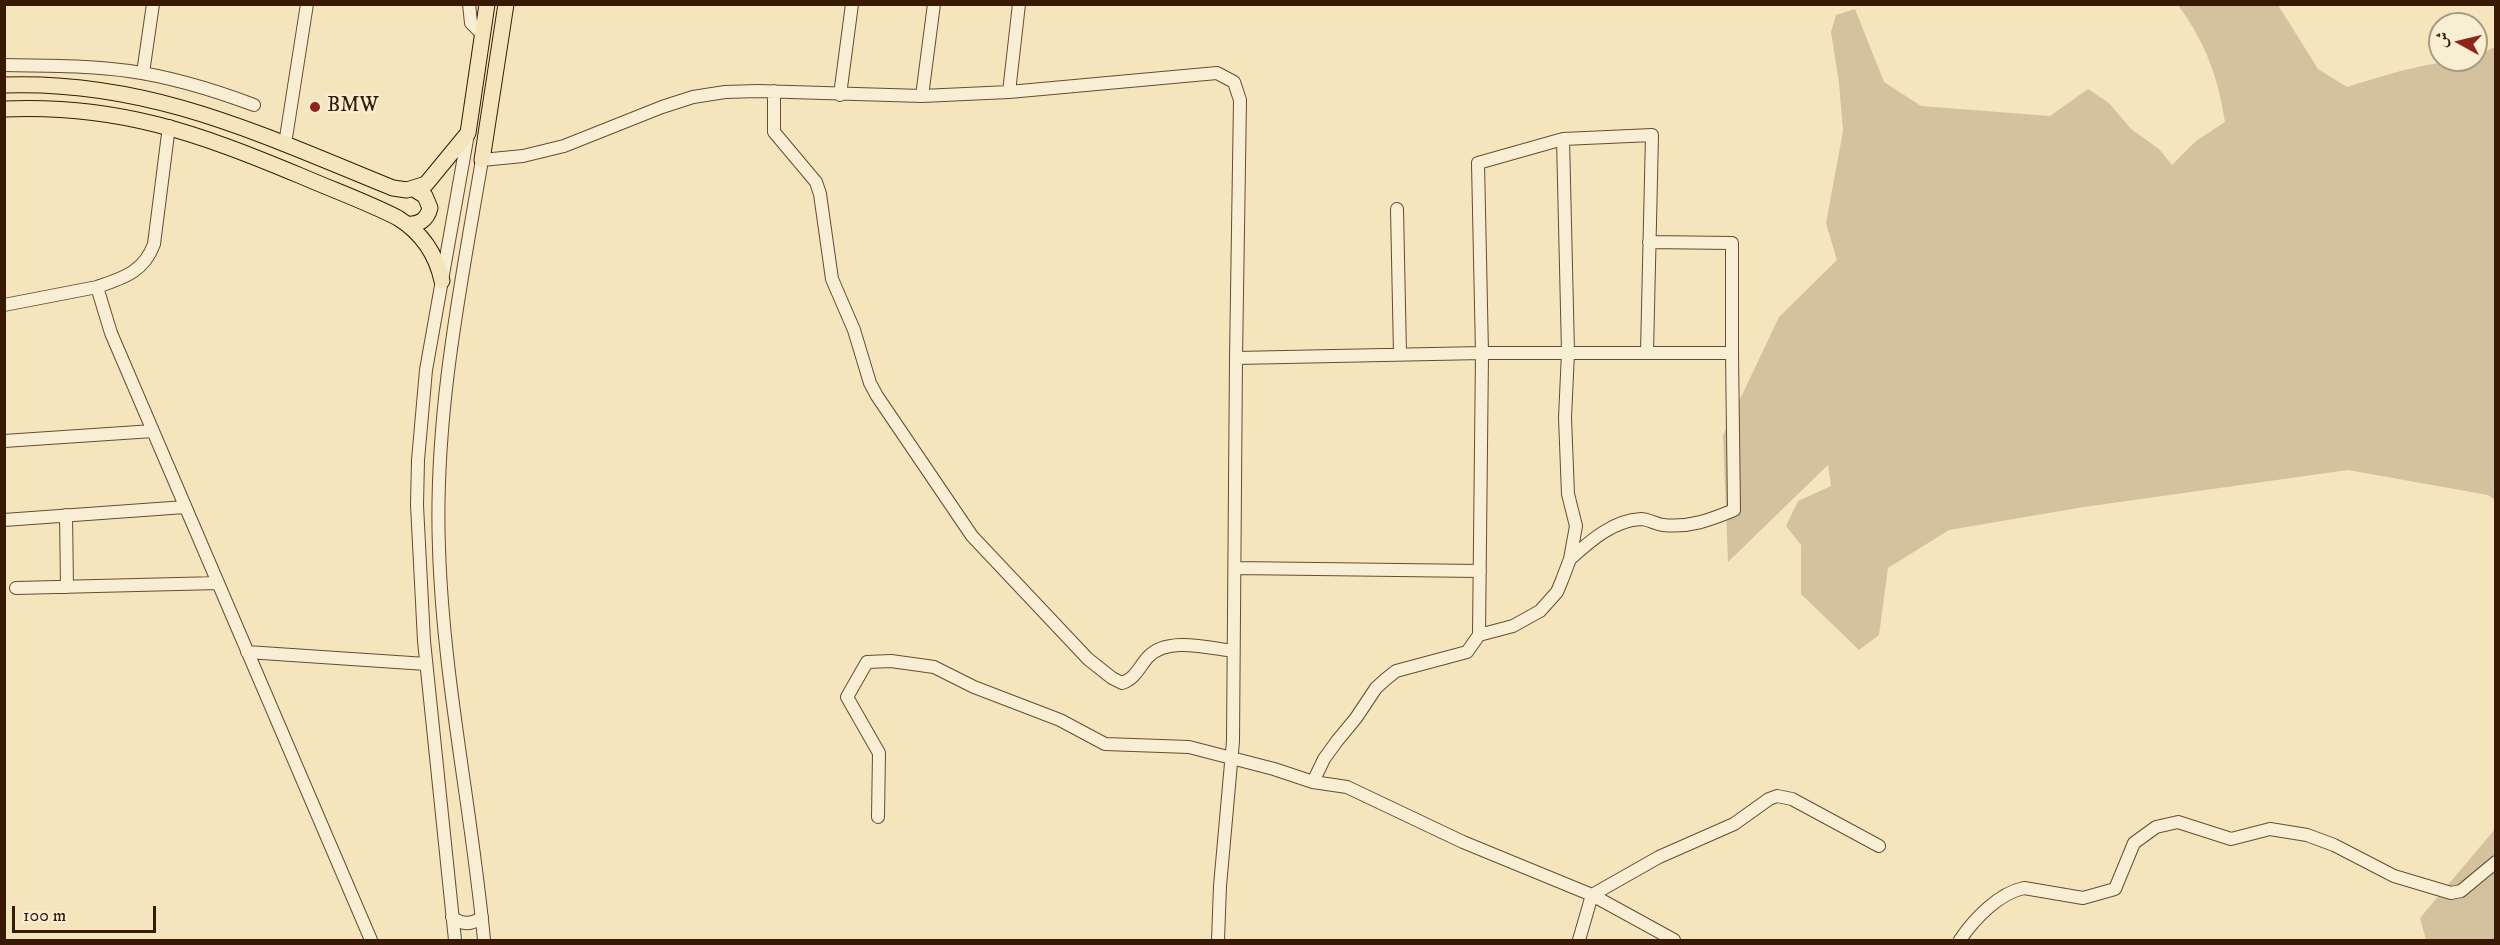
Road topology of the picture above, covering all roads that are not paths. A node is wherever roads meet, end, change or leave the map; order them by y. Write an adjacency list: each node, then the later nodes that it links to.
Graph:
1 (153, 4): 11 (street)
2 (307, 4): 22 (street)
3 (469, 4): 9 (street)
4 (486, 4): 9 (main road)
5 (506, 4): 23 (main road)
6 (852, 4): 15 (street)
7 (934, 4): 16 (street)
8 (1019, 4): 14 (street)
9 (482, 34): 20 (main road)
10 (4, 65): 11 (street)
11 (143, 73): 17 (street)
12 (4, 85): 22 (main road)
13 (774, 91): 15 (street); 23 (street); 49 (street)
14 (1009, 92): 16 (street); 36 (street)
15 (840, 94): 16 (street)
16 (921, 96)
17 (254, 105)
18 (4, 109): 19 (main road)
19 (169, 126): 26 (main road); 29 (street)
20 (468, 133): 24 (main road); 28 (street)
21 (1563, 139): 27 (street); 31 (street); 32 (street)
22 (285, 144): 24 (main road)
23 (482, 160): 59 (street)
24 (414, 189): 26 (main road)
25 (1397, 209): 35 (street)
26 (407, 224): 28 (main road)
27 (1649, 242): 33 (street); 34 (street)
28 (442, 281): 51 (street)
29 (97, 287): 30 (street); 37 (street)
30 (4, 305)
31 (1482, 352): 32 (street); 35 (street); 44 (street)
32 (1569, 352): 33 (street); 42 (street)
33 (1647, 352): 34 (street)
34 (1732, 353): 42 (street)
35 (1400, 354): 36 (street)
36 (1236, 358): 43 (street)
37 (153, 431): 38 (street); 39 (street)
38 (4, 441)
39 (185, 507): 40 (street); 45 (street)
40 (66, 515): 41 (street); 46 (street)
41 (4, 520)
42 (1570, 559): 48 (street)
43 (1235, 568): 44 (street); 49 (street)
44 (1480, 571): 48 (street)
45 (218, 583): 46 (street); 50 (street)
46 (67, 587): 47 (street)
47 (16, 588)
48 (1479, 635): 53 (street)
49 (1233, 651): 52 (street)
50 (247, 652): 51 (street); 60 (street)
51 (426, 664): 58 (street)
52 (1232, 759): 53 (street); 54 (street); 63 (street)
53 (1313, 782): 57 (street)
54 (878, 817)
55 (1879, 846): 57 (street)
56 (2496, 862): 66 (street)
57 (1592, 895): 64 (street); 65 (street)
58 (452, 917): 59 (street); 61 (street)
59 (482, 917): 62 (street)
60 (371, 940)
61 (455, 940)
62 (484, 940)
63 (1218, 940)
64 (1579, 940)
65 (1674, 940)
66 (1960, 940)

